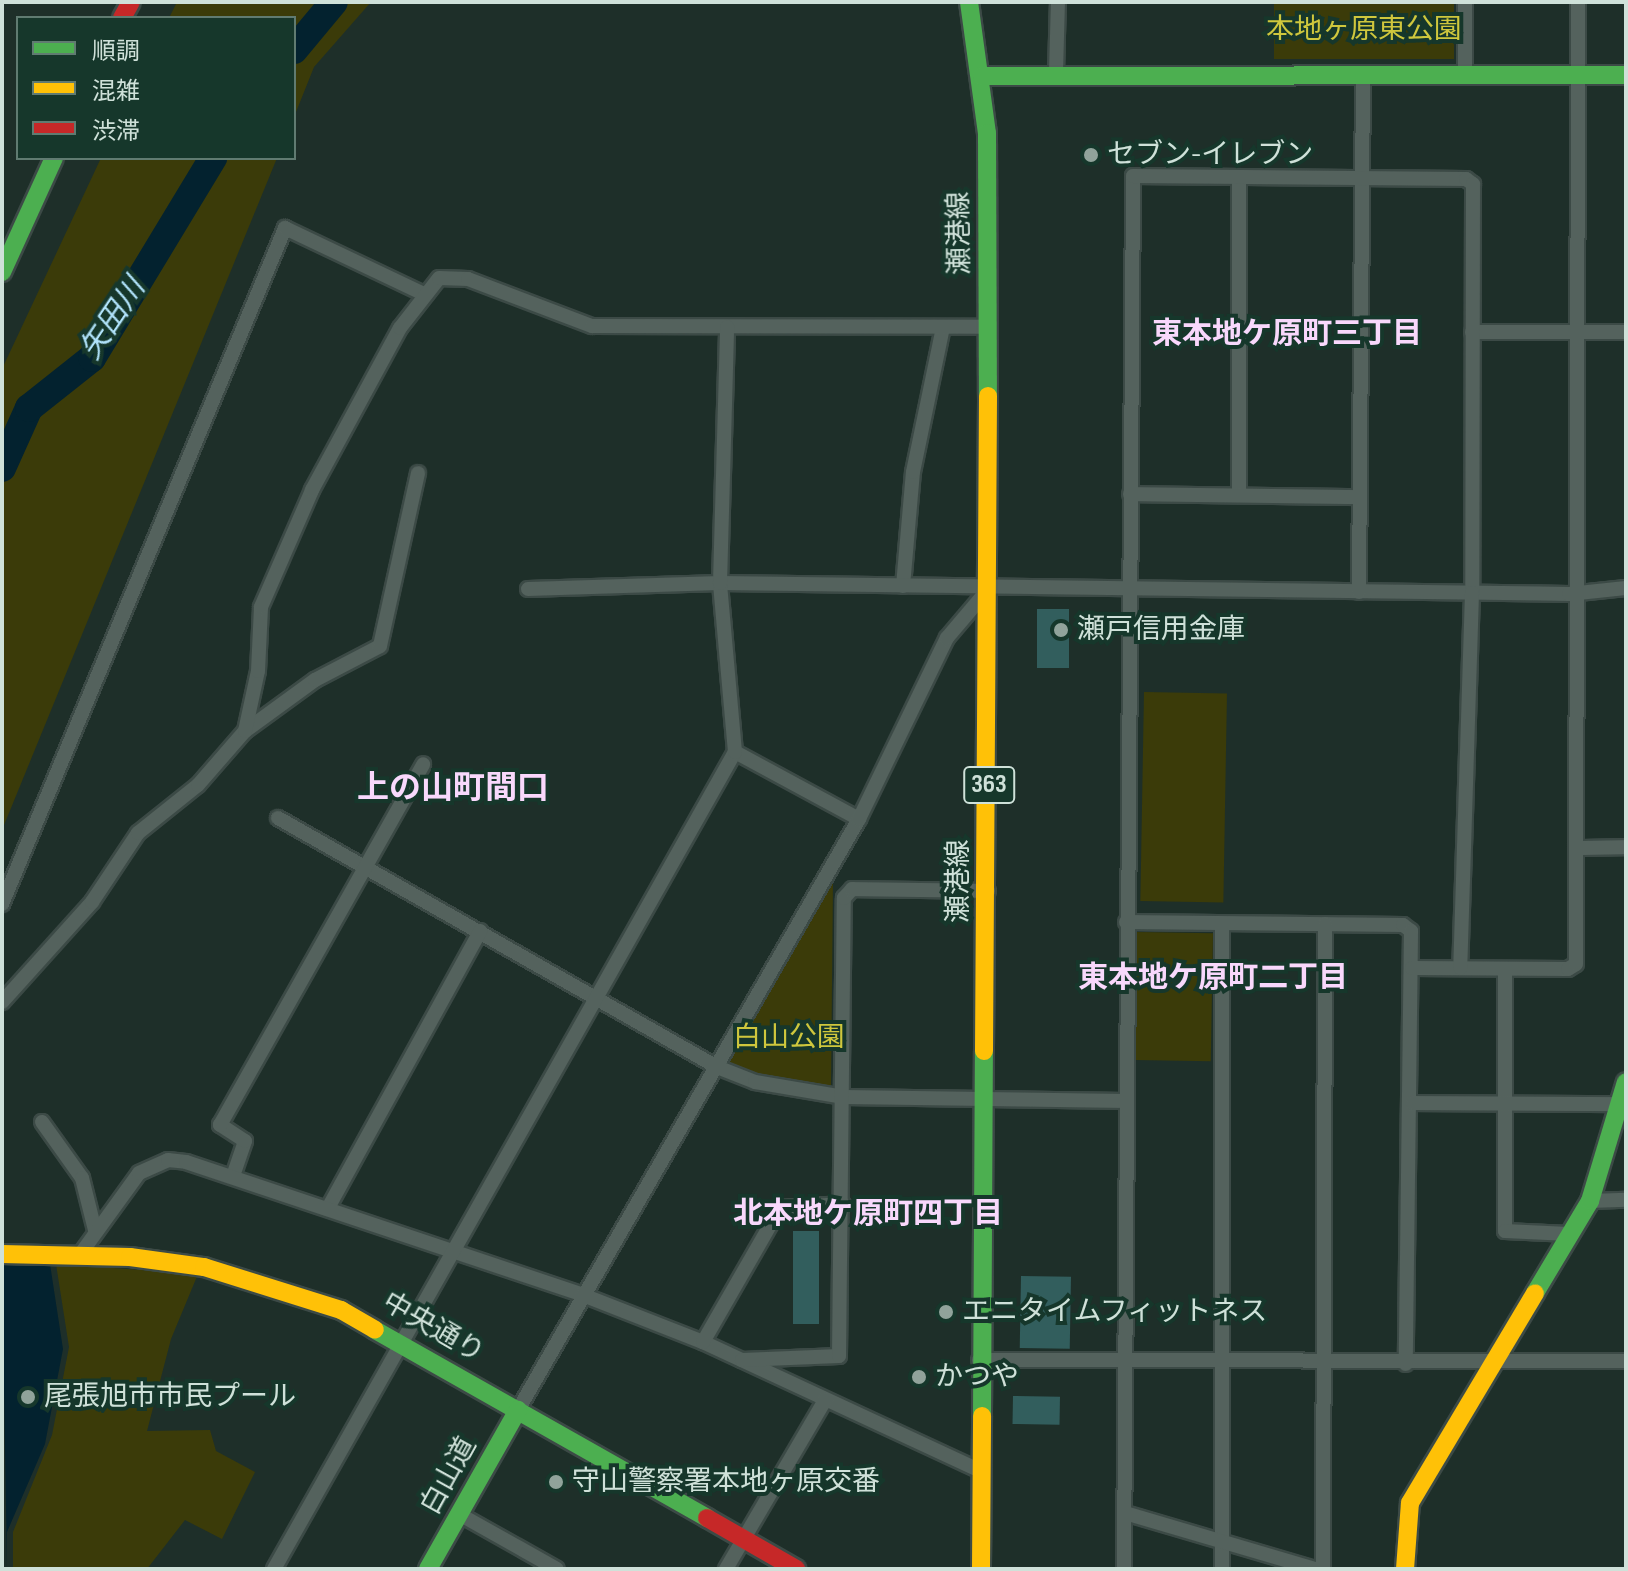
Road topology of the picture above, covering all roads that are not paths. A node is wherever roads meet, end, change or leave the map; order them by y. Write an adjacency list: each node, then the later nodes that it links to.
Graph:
1 (969, 2): 9 (main road, 瀬港線 / 363)
2 (1058, 2): 5 (street)
3 (1465, 2): 7 (street)
4 (1578, 2): 10 (street)
5 (1056, 72): 6 (main road); 9 (main road)
6 (1363, 73): 7 (main road); 13 (street)
7 (1465, 75): 10 (main road)
8 (1626, 75): 10 (main road)
9 (982, 76): 18 (main road, 瀬港線 / 363)
10 (1578, 76): 20 (street)
11 (53, 160): 14 (main road)
12 (1239, 177): 13 (street); 23 (street); 24 (street)
13 (1362, 177): 19 (street); 25 (street)
14 (2, 272)
15 (422, 293): 16 (street); 35 (street); 44 (street)
16 (727, 327): 17 (street); 26 (street)
17 (943, 327): 18 (street); 27 (street)
18 (987, 327): 30 (main road, 瀬港線 / 363)
19 (1472, 332): 20 (street); 34 (street)
20 (1578, 332): 21 (street); 32 (street)
21 (1626, 332)
22 (418, 473): 35 (street)
23 (1130, 494): 24 (street); 31 (street)
24 (1239, 495): 25 (street)
25 (1359, 497): 33 (street)
26 (720, 583): 27 (street); 29 (street); 36 (street)
27 (903, 586): 30 (street)
28 (1626, 588): 32 (street)
29 (528, 589)
30 (989, 589): 31 (street); 39 (street); 43 (main road, 瀬港線 / 363)
31 (1129, 590): 33 (street); 45 (street)
32 (1577, 590): 34 (street); 41 (street)
33 (1359, 592): 34 (street)
34 (1472, 593): 50 (street)
35 (245, 731): 53 (street)
36 (735, 752): 39 (street); 52 (street)
37 (423, 764): 42 (street)
38 (278, 818): 42 (street)
39 (859, 819): 54 (street)
40 (1626, 847): 41 (street)
41 (1576, 848): 51 (street)
42 (364, 867): 48 (street); 63 (street)
43 (988, 891): 56 (street); 57 (main road, 瀬港線 / 363)
44 (2, 904)
45 (1126, 922): 46 (street); 58 (street)
46 (1222, 924): 47 (street); 80 (street)
47 (1325, 924): 49 (street); 82 (street)
48 (480, 931): 52 (street); 67 (street)
49 (1412, 968): 50 (street); 59 (street)
50 (1460, 968): 51 (street)
51 (1505, 970): 60 (street)
52 (593, 995): 54 (street); 70 (street)
53 (2, 1002)
54 (717, 1067): 56 (street); 73 (street)
55 (1626, 1082): 61 (main road)
56 (844, 1097): 57 (street); 66 (street)
57 (984, 1100): 58 (street); 77 (main road, 瀬港線 / 363)
58 (1126, 1101): 78 (street)
59 (1413, 1103): 60 (street); 83 (street)
60 (1508, 1103): 61 (street); 69 (street)
61 (1622, 1104): 65 (main road)
62 (42, 1122): 68 (street)
63 (233, 1176): 67 (street); 68 (street)
64 (1626, 1200): 65 (street)
65 (1590, 1201): 69 (main road)
66 (843, 1204): 75 (street); 76 (street)
67 (328, 1208): 70 (street)
68 (95, 1230): 72 (street)
69 (1569, 1234): 81 (main road)
70 (453, 1249): 73 (street); 74 (street)
71 (2, 1254): 72 (main road, 中央通り)
72 (79, 1256): 74 (main road, 中央通り)
73 (583, 1295): 75 (street); 85 (street)
74 (402, 1341): 85 (main road, 中央通り); 91 (street)
75 (703, 1342): 76 (street)
76 (738, 1360): 84 (street)
77 (979, 1360): 78 (street); 86 (main road, 瀬港線 / 363)
78 (1125, 1361): 80 (street); 87 (street)
79 (1626, 1361): 81 (street)
80 (1221, 1362): 82 (street); 90 (street)
81 (1492, 1362): 83 (street); 101 (main road)
82 (1327, 1364): 83 (street); 100 (street)
83 (1406, 1364)
84 (825, 1400): 86 (street); 89 (street)
85 (518, 1410): 88 (main road, 白山道); 89 (main road, 中央通り)
86 (981, 1471): 96 (main road, 瀬港線 / 363)
87 (1125, 1513): 90 (street); 97 (street)
88 (459, 1514): 92 (main road, 白山道); 93 (street)
89 (745, 1540): 94 (street); 95 (main road, 中央通り)
90 (1223, 1540): 98 (street); 99 (street)
91 (274, 1569)
92 (428, 1569)
93 (557, 1569)
94 (726, 1569)
95 (796, 1569)
96 (981, 1569)
97 (1124, 1569)
98 (1222, 1569)
99 (1315, 1569)
100 (1323, 1569)
101 (1405, 1569)

